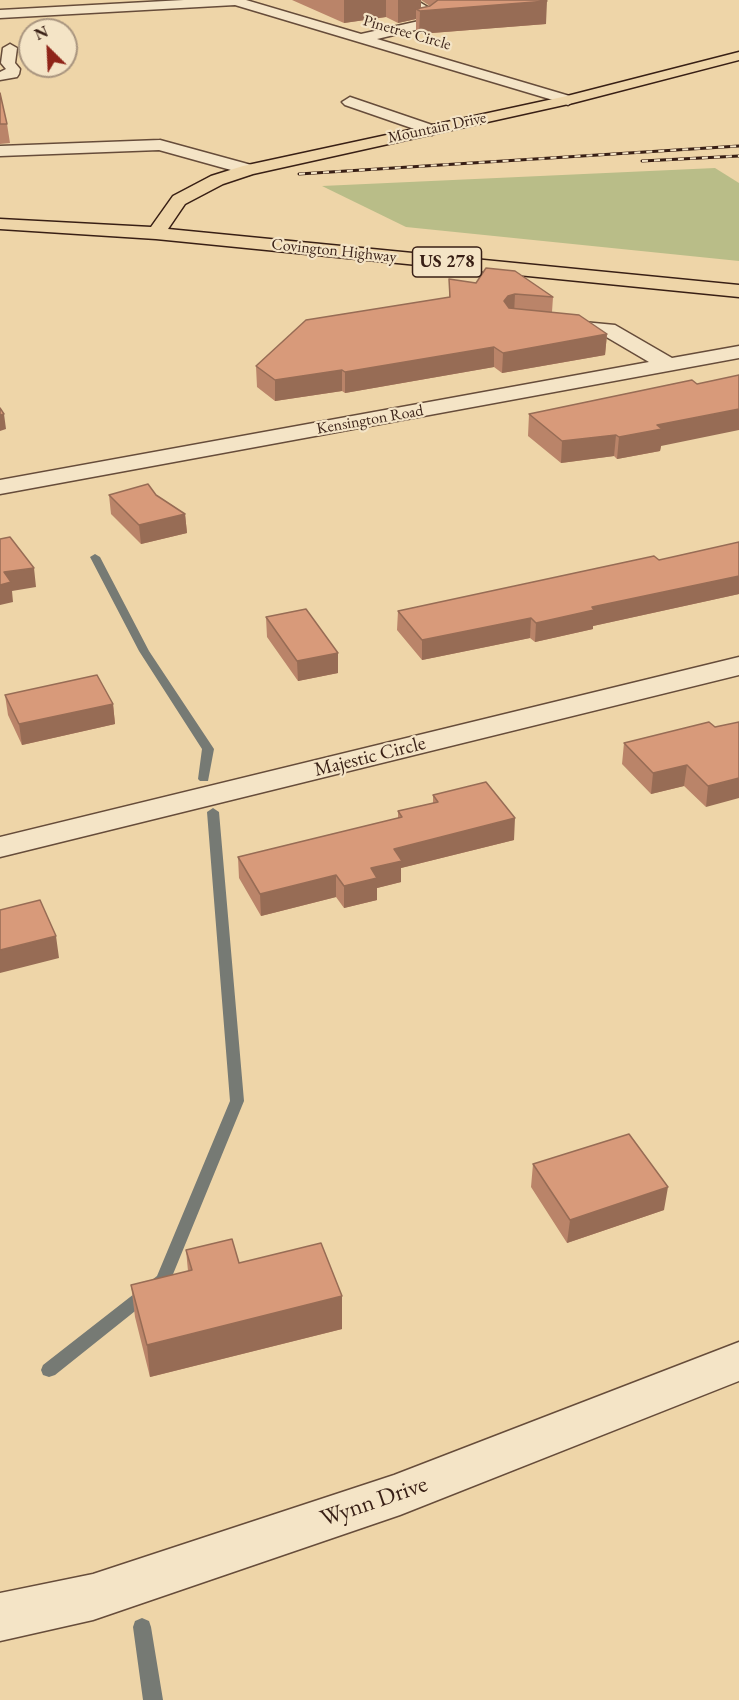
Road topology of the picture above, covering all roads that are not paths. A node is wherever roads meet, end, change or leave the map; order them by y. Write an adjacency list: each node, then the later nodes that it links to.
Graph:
1 (405, 0): 4 (street)
2 (234, 1): 3 (street, Pinetree Circle); 4 (street, Pinetree Circle)
3 (0, 14)
4 (360, 38): 8 (street, Pinetree Circle)
5 (739, 56): 8 (main road, Mountain Drive)
6 (6, 58): 7 (street)
7 (0, 76)
8 (568, 99): 10 (main road, Mountain Drive)
9 (350, 107): 10 (street)
10 (432, 130): 12 (main road, Mountain Drive)
11 (0, 151): 12 (street)
12 (249, 170): 14 (main road, Mountain Drive)
13 (0, 224): 14 (main road, Covington Highway / US 278)
14 (156, 233): 15 (main road, Covington Highway / US 278)
15 (739, 291)
16 (536, 324): 18 (street)
17 (739, 352): 18 (street, Kensington Road)
18 (669, 365): 19 (street, Kensington Road)
19 (0, 487)
20 (739, 666): 21 (street, Majestic Circle)
21 (0, 847)
22 (739, 1361): 23 (street, Wynn Drive)
23 (0, 1617)

